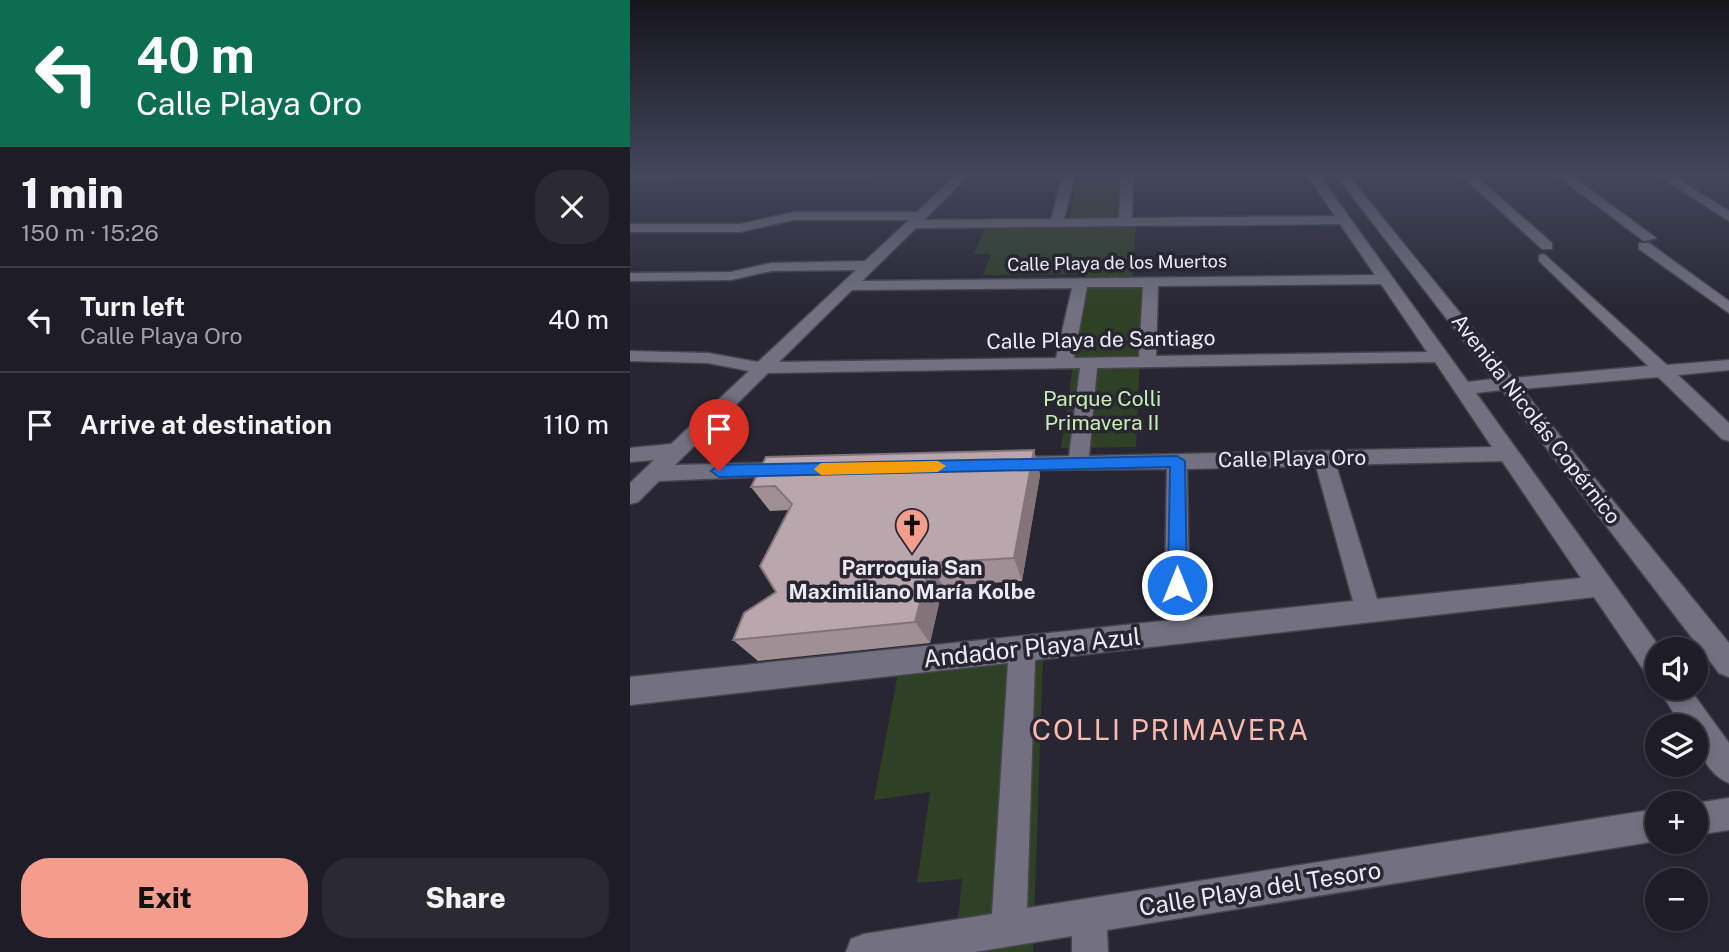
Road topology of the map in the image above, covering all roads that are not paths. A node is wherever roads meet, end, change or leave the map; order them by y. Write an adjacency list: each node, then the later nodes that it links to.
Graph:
1 (783, 218): 12 (street)
2 (868, 218): 8 (street)
3 (1057, 218): 11 (street)
4 (1125, 218): 10 (street)
5 (1377, 218): 28 (street, Avenida Nicolás Copérnico)
6 (1511, 218): 27 (street)
7 (1617, 218): 19 (street)
8 (916, 220): 11 (street); 13 (street)
9 (1344, 220): 10 (street); 15 (street, Avenida Nicolás Copérnico)
10 (1125, 222): 11 (street)
11 (1056, 223)
12 (630, 228)
13 (870, 265): 14 (street); 18 (street)
14 (630, 277)
15 (1386, 279): 16 (street, Calle Playa de los Muertos); 21 (street, Avenida Nicolás Copérnico)
16 (1151, 282): 17 (street, Calle Playa de los Muertos); 22 (street)
17 (1080, 283): 18 (street, Calle Playa de los Muertos); 23 (street)
18 (848, 286): 26 (street)
19 (1729, 308)
20 (630, 356): 26 (street, Calle Playa de Santiago)
21 (1440, 357): 22 (street, Calle Playa de Santiago); 29 (street, Avenida Nicolás Copérnico)
22 (1147, 362): 24 (street, Calle Playa de Santiago)
23 (1064, 363): 24 (street, Calle Playa de Santiago); 26 (street, Calle Playa de Santiago)
24 (1089, 363): 36 (street)
25 (1729, 365): 27 (street)
26 (763, 368): 31 (street)
27 (1660, 371): 28 (street); 30 (street)
28 (1509, 384): 29 (street); 46 (street, Avenida Nicolás Copérnico)
29 (1462, 388): 32 (street, Avenida Nicolás Copérnico)
30 (1729, 434)
31 (677, 451): 33 (street); 39 (street)
32 (1508, 454): 34 (street, Calle Playa Oro); 42 (street, Avenida Nicolás Copérnico)
33 (630, 455)
34 (1324, 458): 35 (street, Calle Playa Oro); 43 (street)
35 (1177, 461): 36 (street, Calle Playa Oro); 41 (street)
36 (1078, 464): 37 (street, Calle Playa Oro)
37 (995, 465)
38 (815, 469): 39 (street)
39 (655, 472): 40 (street)
40 (630, 496)
41 (1177, 585)
42 (1601, 586): 43 (street, Andador Playa Azul); 45 (street, Avenida Nicolás Copérnico)
43 (1368, 611): 44 (street, Andador Playa Azul)
44 (1022, 649): 47 (street, Andador Playa Azul); 54 (street)
45 (1645, 649)
46 (1727, 658)
47 (630, 691)
48 (1681, 700): 49 (street)
49 (1729, 768)
50 (1729, 814): 51 (street)
51 (1708, 817)
52 (1645, 827): 53 (street, Calle Playa del Tesoro)
53 (1089, 916): 54 (street, Calle Playa del Tesoro); 57 (street)
54 (1009, 929): 55 (street, Calle Playa del Tesoro)
55 (921, 947): 56 (street, Calle Playa del Tesoro)
56 (864, 952)
57 (1090, 952)

